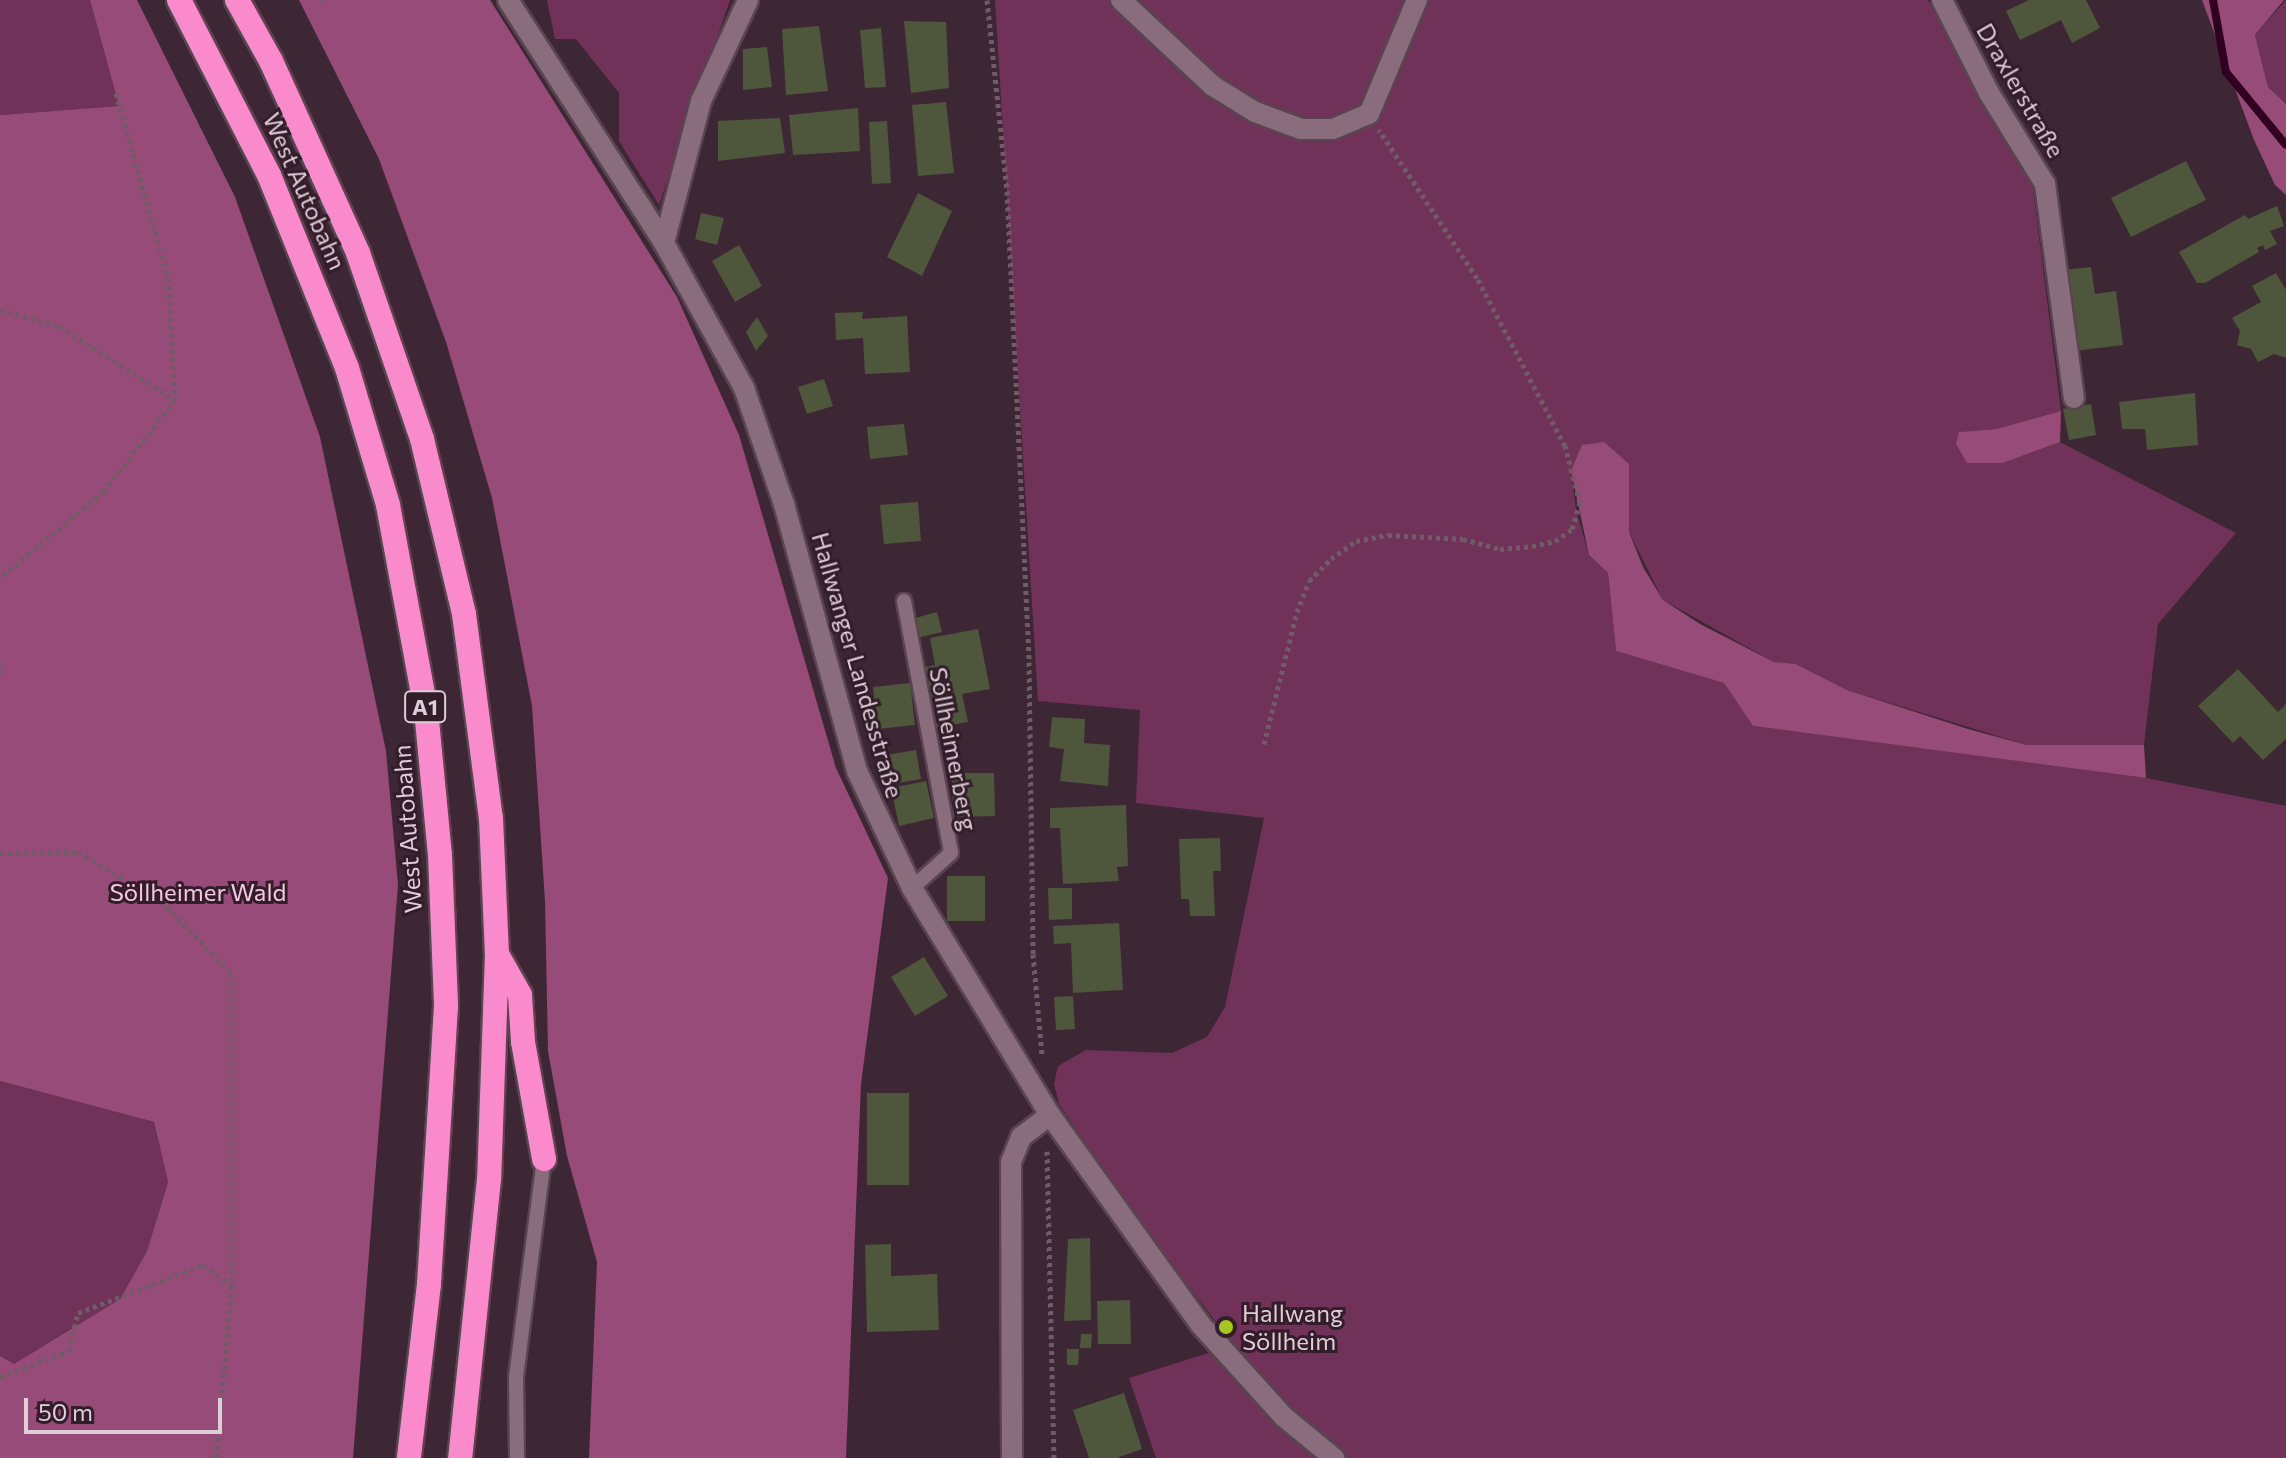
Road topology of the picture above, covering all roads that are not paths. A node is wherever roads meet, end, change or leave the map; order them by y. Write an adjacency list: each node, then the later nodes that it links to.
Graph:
1 (179, 0): 15 (highway, West Autobahn / A1)
2 (237, 0): 12 (highway, West Autobahn / A1)
3 (508, 0): 8 (street, Hallwanger Landesstraße)
4 (748, 0): 8 (street)
5 (1121, 0): 6 (street)
6 (1417, 0)
7 (1942, 0): 9 (street, Draxlerstraße)
8 (664, 243): 11 (street, Hallwanger Landesstraße)
9 (2074, 398)
10 (904, 601): 11 (lane, Söllheimerberg)
11 (912, 888): 13 (street, Hallwanger Landesstraße)
12 (497, 954): 14 (highway); 16 (highway, West Autobahn / A1)
13 (1050, 1115): 18 (street); 19 (street, Hallwanger Landesstraße)
14 (544, 1159): 17 (lane)
15 (409, 1458)
16 (460, 1458)
17 (517, 1458)
18 (1012, 1458)
19 (1334, 1458)

